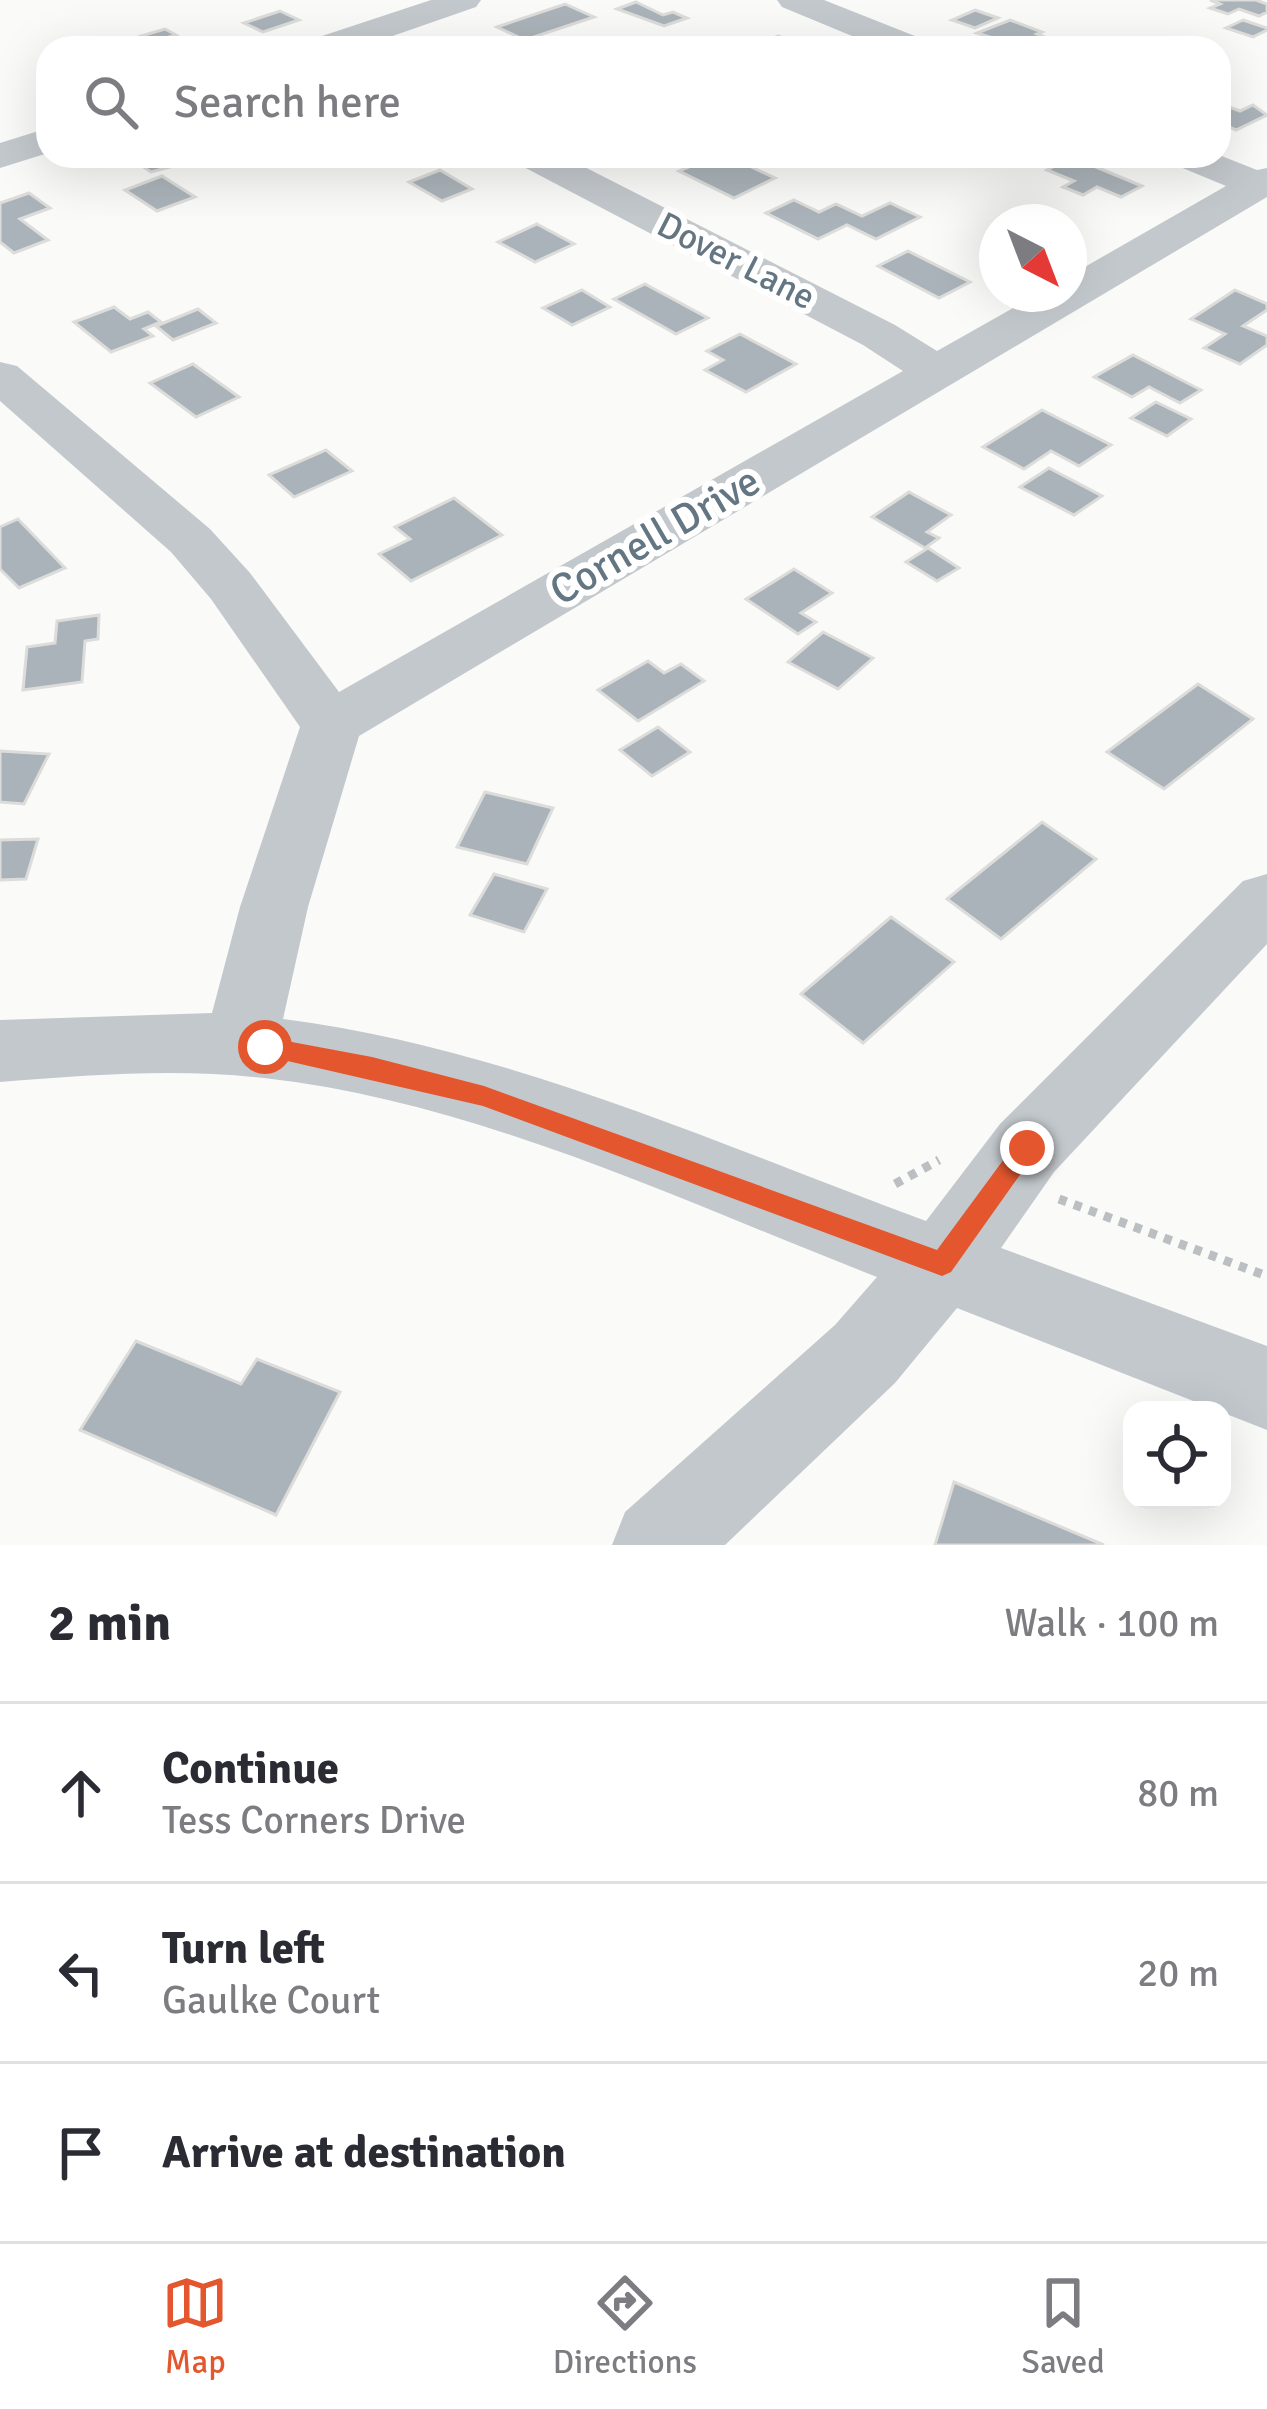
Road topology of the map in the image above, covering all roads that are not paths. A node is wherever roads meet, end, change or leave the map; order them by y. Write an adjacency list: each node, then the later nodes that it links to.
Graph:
1 (464, 0): 3 (street)
2 (794, 0): 4 (street)
3 (359, 36)
4 (882, 36)
5 (36, 144): 6 (street)
6 (0, 156)
7 (555, 168): 10 (street, Dover Lane)
8 (1222, 168): 9 (street)
9 (1263, 182): 10 (street, Cornell Drive)
10 (936, 371): 12 (street, Cornell Drive)
11 (0, 376): 12 (street)
12 (332, 724): 14 (street)
13 (1267, 899): 16 (street)
14 (240, 1046): 15 (street); 16 (street)
15 (0, 1051)
16 (942, 1264): 17 (street); 18 (street)
17 (1267, 1388)
18 (658, 1545)

